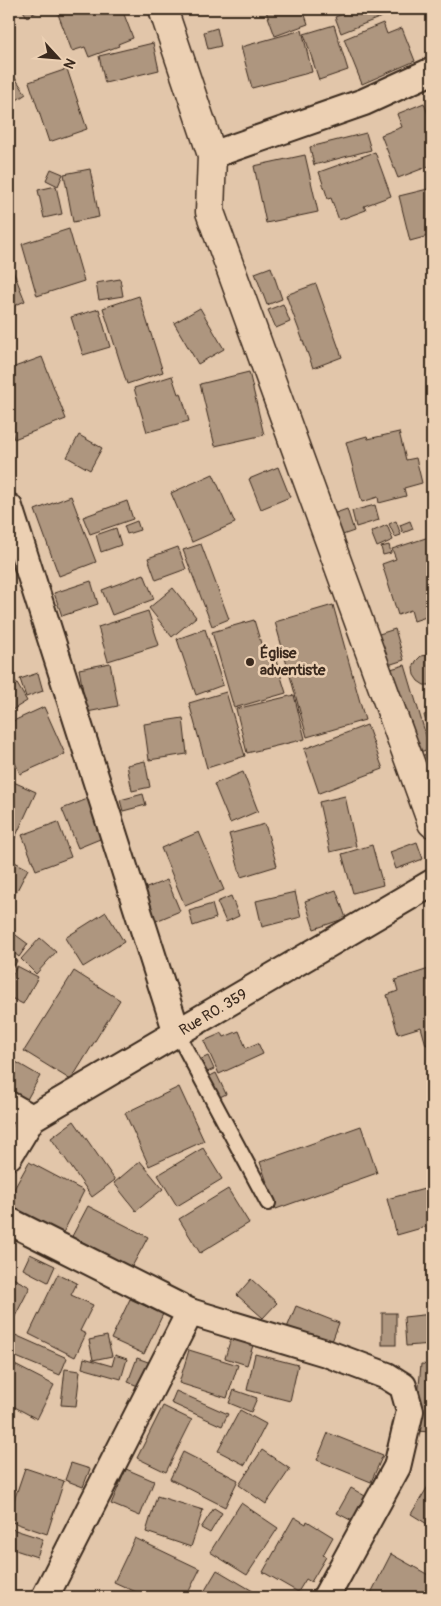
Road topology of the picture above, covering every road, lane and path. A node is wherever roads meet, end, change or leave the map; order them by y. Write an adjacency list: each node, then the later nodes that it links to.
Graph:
1 (163, 9): 3 (street)
2 (432, 71): 3 (street)
3 (212, 154): 5 (street)
4 (9, 507): 7 (street)
5 (432, 823)
6 (432, 883): 7 (street, Rue RO. 359)
7 (177, 1033): 9 (street, Rue RO. 359); 11 (lane)
8 (9, 1105): 9 (street)
9 (32, 1118): 10 (street, Rue RO. 359)
10 (9, 1156)
11 (268, 1203)
12 (9, 1222): 13 (street)
13 (190, 1312): 14 (street); 15 (street)
14 (45, 1597)
15 (326, 1597)

